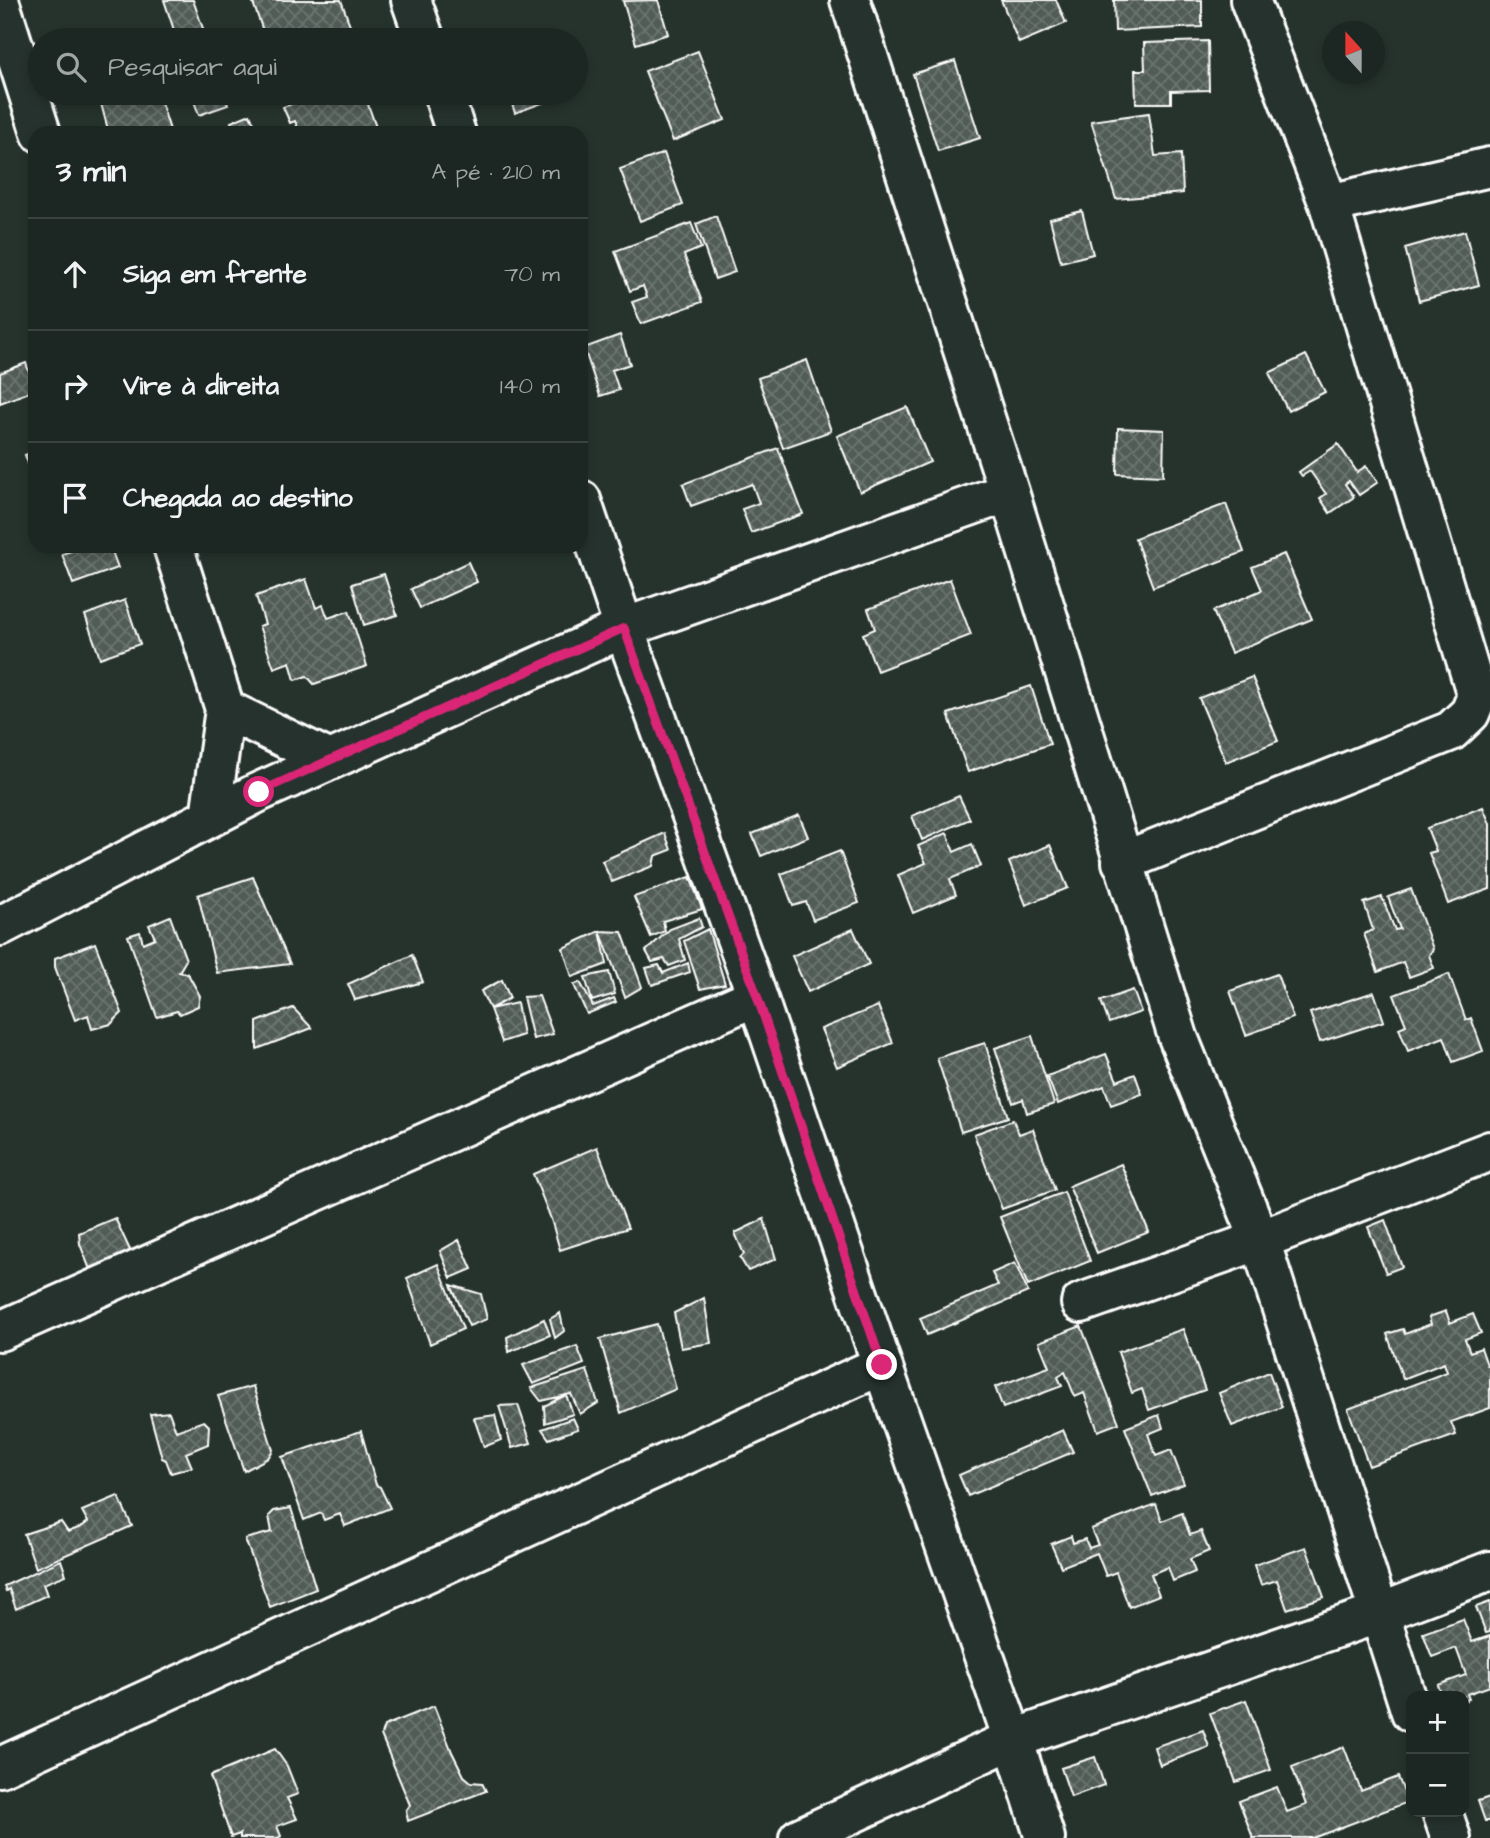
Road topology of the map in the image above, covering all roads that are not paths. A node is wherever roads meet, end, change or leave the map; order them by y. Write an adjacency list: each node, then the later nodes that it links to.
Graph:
1 (411, 0): 5 (street)
2 (850, 0): 13 (street)
3 (1250, 0): 12 (street)
4 (0, 4): 6 (street)
5 (421, 28)
6 (28, 92)
7 (32, 105): 9 (street)
8 (447, 105): 10 (street)
9 (39, 126)
10 (454, 126)
11 (1490, 167): 12 (street)
12 (1329, 204): 20 (street)
13 (1009, 492): 16 (street); 20 (street)
14 (588, 521): 16 (street)
15 (175, 553): 17 (street)
16 (624, 628): 18 (street); 22 (street)
17 (225, 709): 18 (street); 19 (street)
18 (330, 760): 19 (street)
19 (210, 817): 21 (street)
20 (1122, 862): 24 (street)
21 (0, 926)
22 (757, 996): 26 (street); 27 (street)
23 (1490, 1151): 24 (street)
24 (1260, 1240): 25 (street); 29 (street)
25 (1081, 1303)
26 (0, 1331)
27 (882, 1365): 31 (street); 32 (street)
28 (1490, 1571): 29 (street)
29 (1380, 1613): 30 (street); 31 (street)
30 (1406, 1696)
31 (1013, 1739): 34 (street); 35 (street)
32 (0, 1767)
33 (1444, 1817): 36 (street)
34 (799, 1838)
35 (1045, 1838)
36 (1451, 1838)

